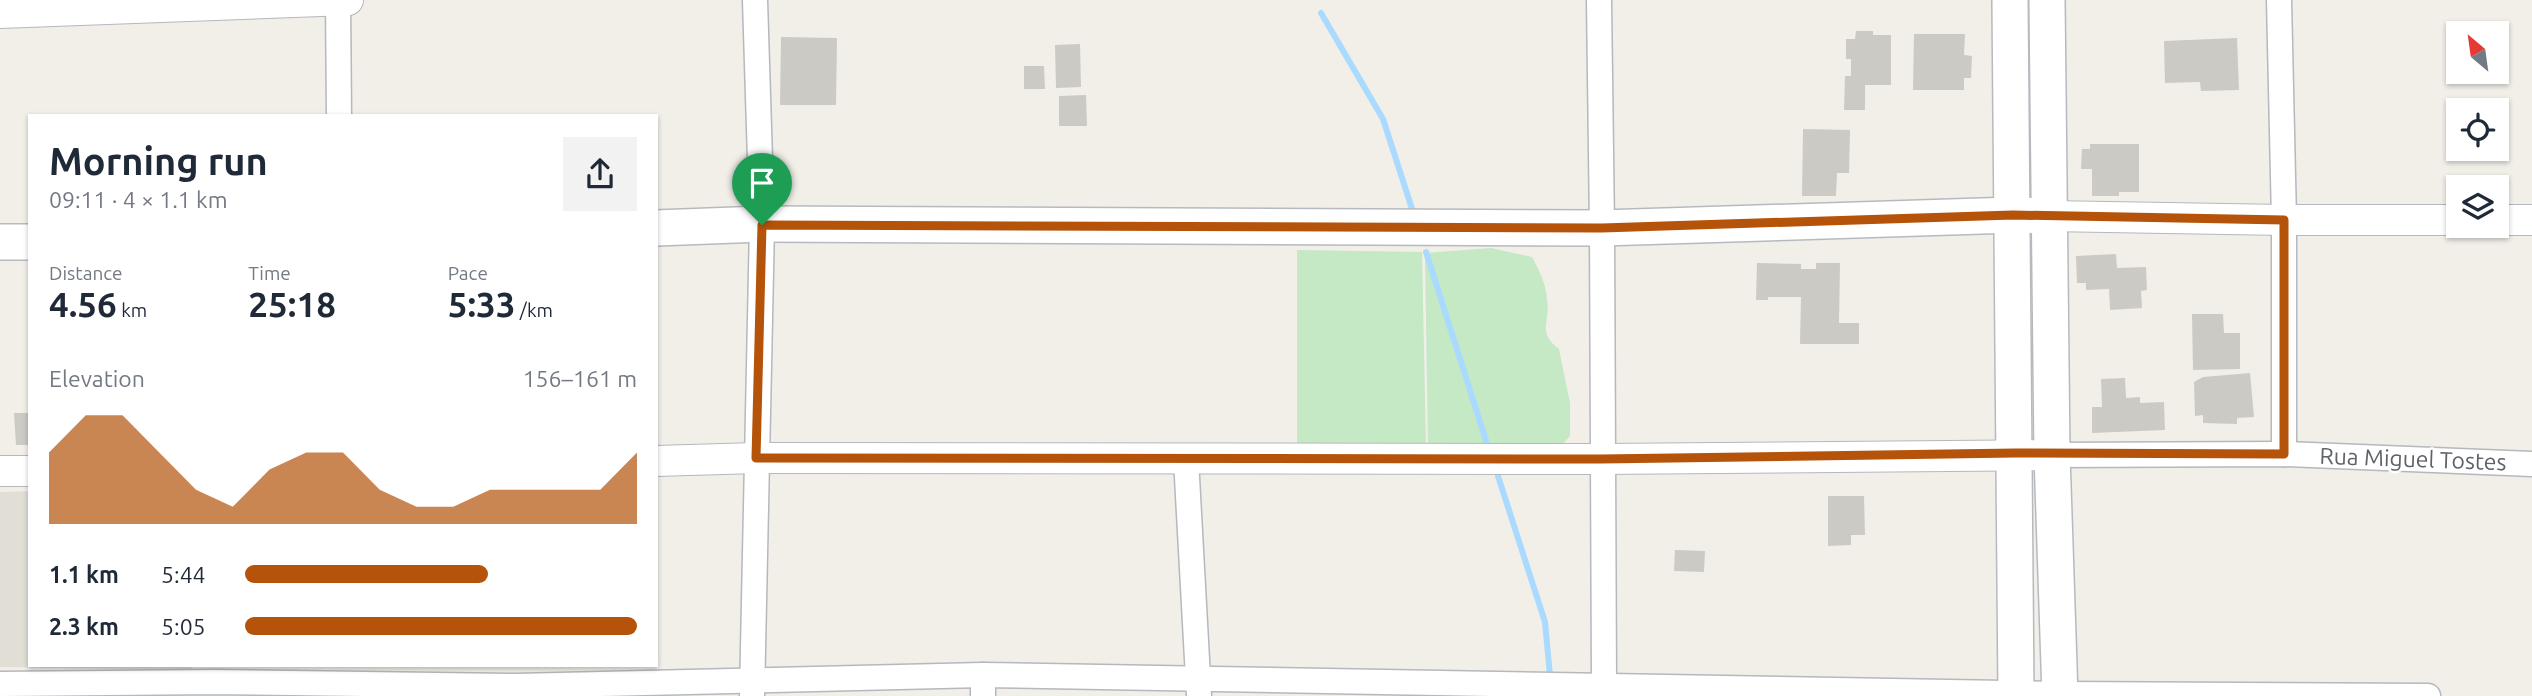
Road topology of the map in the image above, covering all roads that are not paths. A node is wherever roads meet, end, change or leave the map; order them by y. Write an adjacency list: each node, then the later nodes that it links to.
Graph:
1 (338, 0): 2 (street); 8 (street); 9 (street)
2 (348, 0)
3 (755, 0): 16 (street)
4 (1599, 0): 18 (street)
5 (2010, 0): 10 (main road)
6 (2047, 0): 11 (main road)
7 (2279, 0): 12 (street)
8 (0, 13)
9 (339, 114)
10 (2013, 215): 11 (main road); 18 (main road); 21 (main road)
11 (2048, 216): 12 (street); 23 (main road)
12 (2284, 220): 13 (street); 22 (street)
13 (2446, 220)
14 (2509, 220): 15 (street)
15 (2532, 220)
16 (762, 225): 17 (main road); 18 (main road); 24 (street)
17 (658, 228)
18 (1602, 228): 26 (street)
19 (0, 242): 20 (main road)
20 (28, 242)
21 (2015, 453): 23 (street, Rua Miguel Tostes); 26 (street, Rua Miguel Tostes); 38 (main road)
22 (2284, 454): 23 (street, Rua Miguel Tostes); 28 (street, Rua Miguel Tostes)
23 (2052, 455): 39 (main road)
24 (756, 458): 25 (street, Rua Miguel Tostes); 27 (street, Rua Miguel Tostes); 37 (street)
25 (1186, 459): 26 (street, Rua Miguel Tostes); 36 (street)
26 (1601, 459): 34 (street)
27 (658, 461)
28 (2532, 464)
29 (0, 471): 30 (street)
30 (28, 471)
31 (215, 681): 32 (street); 33 (street)
32 (516, 682): 37 (street)
33 (0, 684)
34 (1604, 684): 36 (street); 38 (street)
35 (983, 685): 36 (street); 37 (street)
36 (1198, 687)
37 (752, 688)
38 (2016, 694): 39 (street)
39 (2060, 695): 40 (street)
40 (2428, 696)

